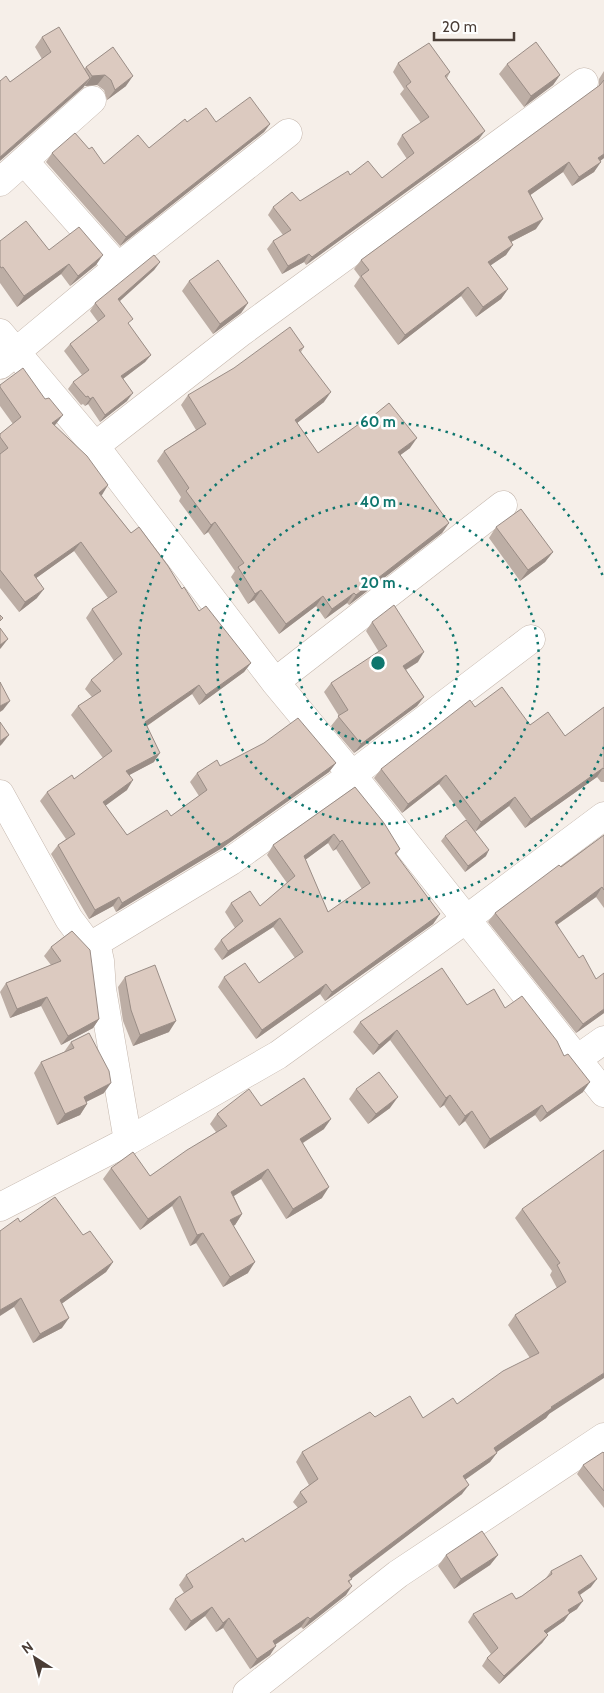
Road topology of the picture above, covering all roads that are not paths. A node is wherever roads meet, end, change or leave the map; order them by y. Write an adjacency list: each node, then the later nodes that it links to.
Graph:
1 (584, 82): 8 (street)
2 (92, 100): 4 (street)
3 (288, 133): 6 (street)
4 (24, 161): 5 (street); 6 (street)
5 (0, 182)
6 (118, 267): 7 (street)
7 (5, 350): 8 (street)
8 (95, 446): 11 (street)
9 (503, 505): 11 (street)
10 (531, 639): 12 (street)
11 (275, 682): 12 (street)
12 (352, 775): 15 (street); 16 (street)
13 (0, 794): 16 (street)
14 (604, 816): 15 (street)
15 (465, 920): 18 (street); 20 (street)
16 (92, 945): 20 (street)
17 (604, 1040): 18 (street)
18 (577, 1059): 19 (street)
19 (604, 1093)
20 (128, 1141): 21 (street)
21 (1, 1204)
22 (604, 1437): 23 (street)
23 (248, 1693)

